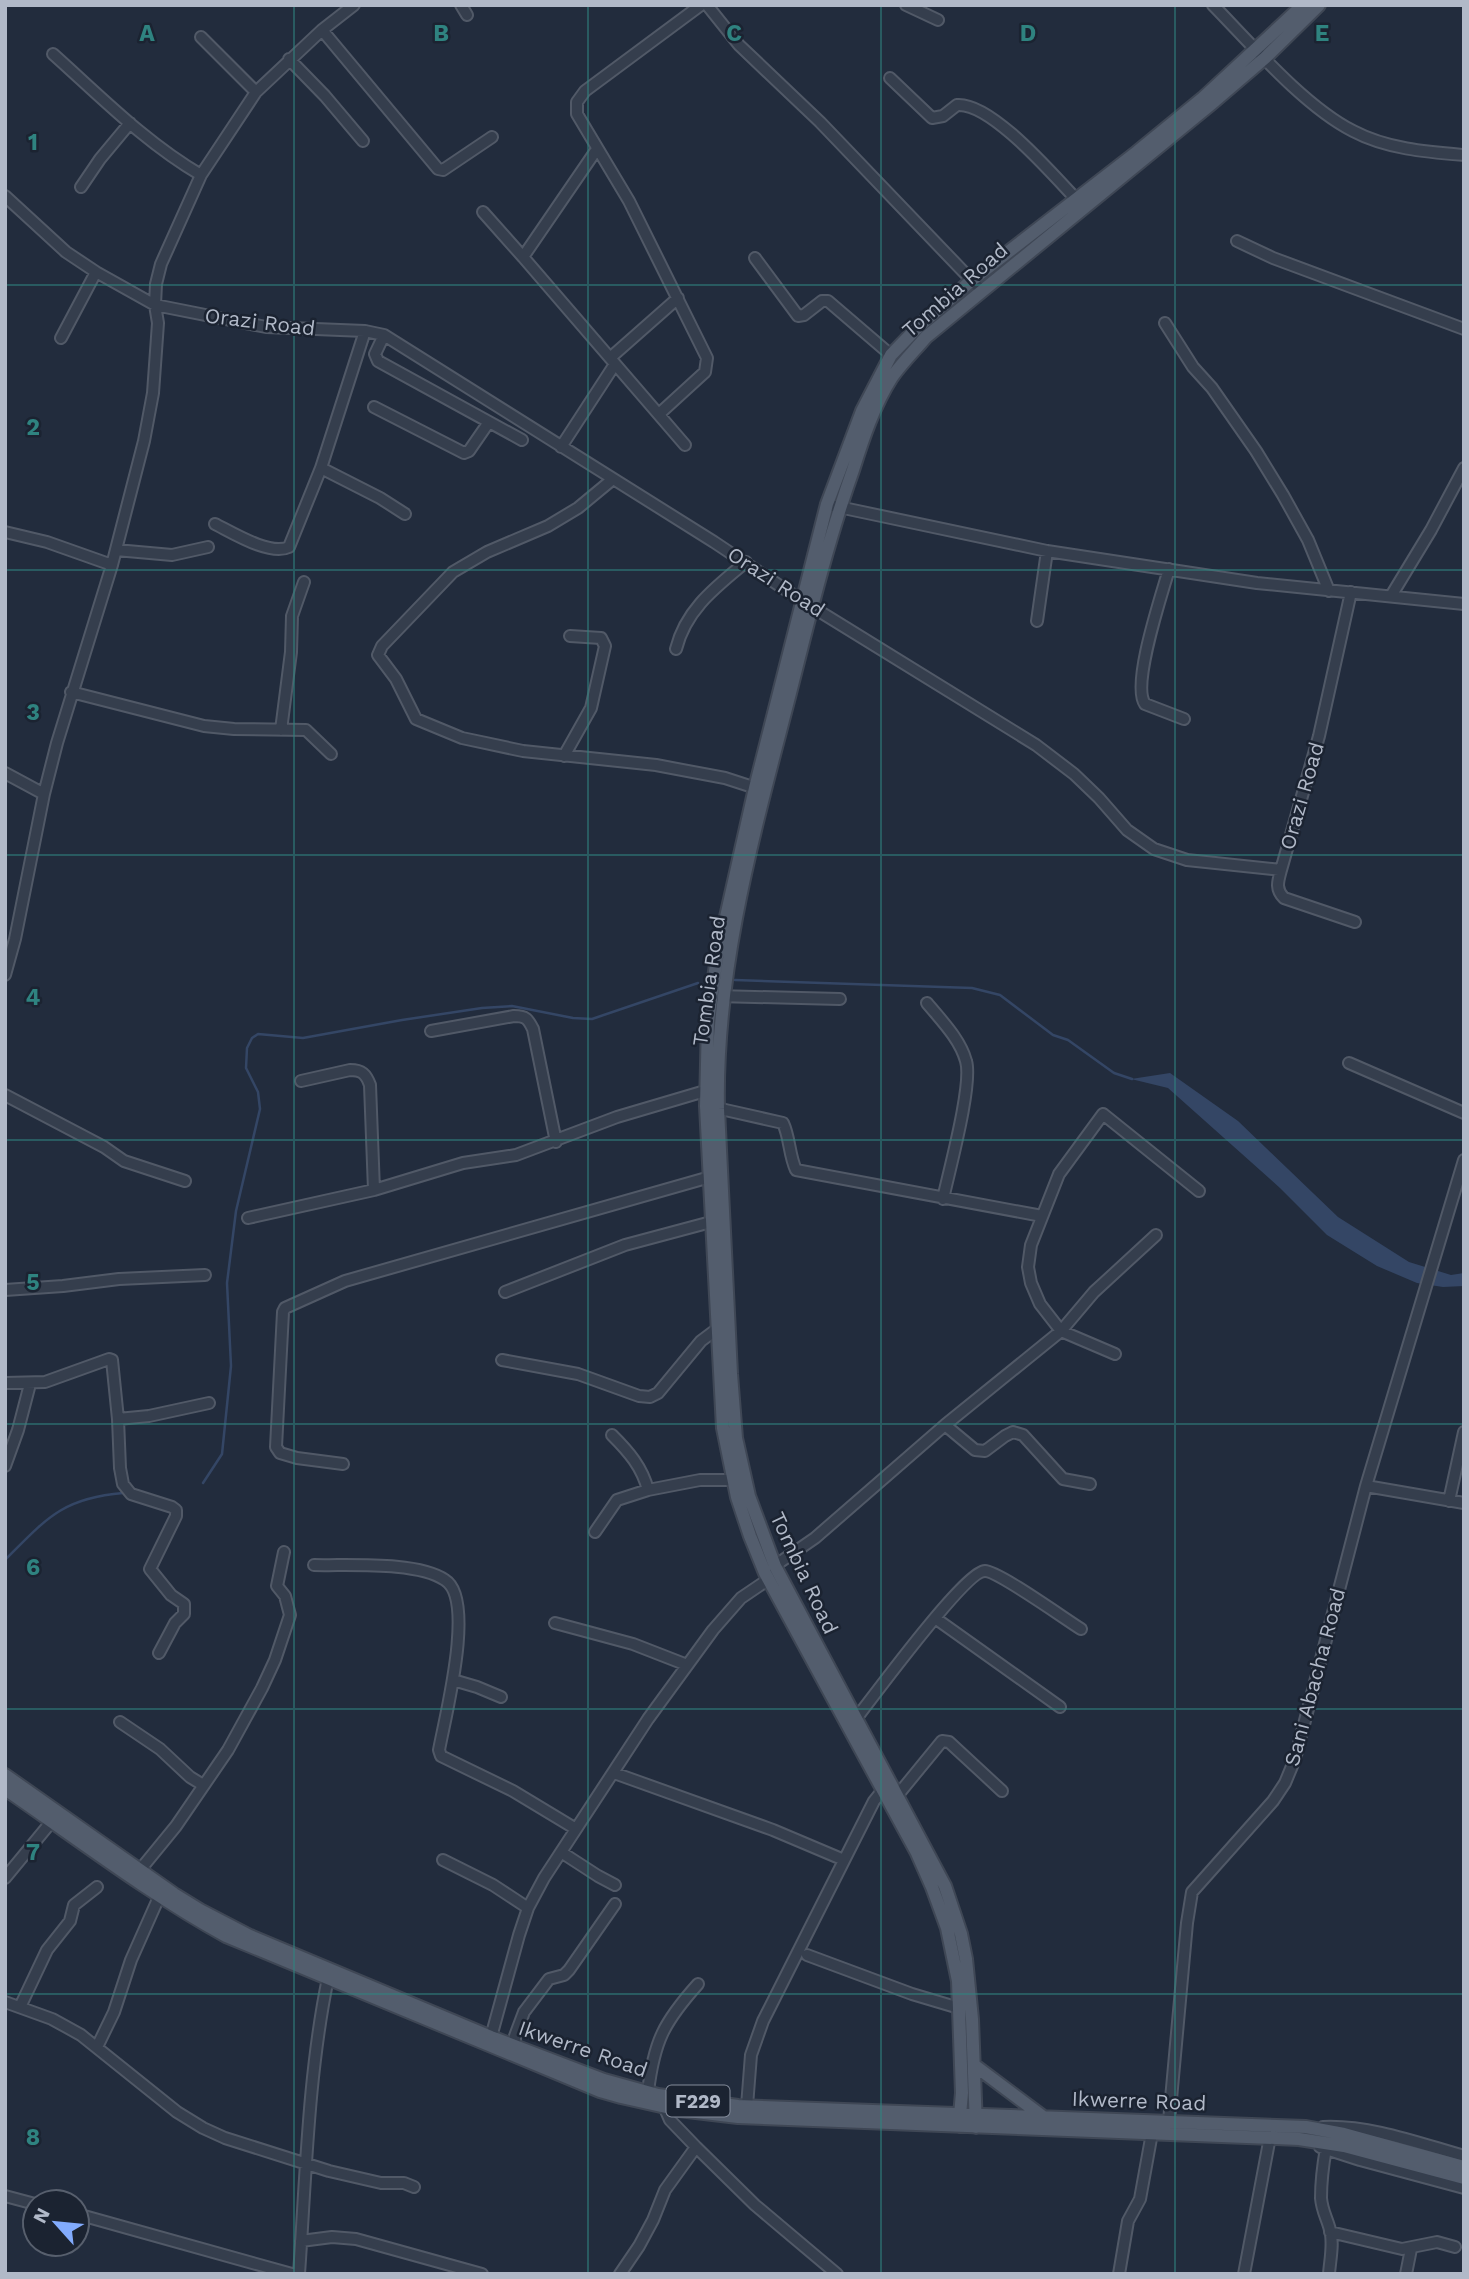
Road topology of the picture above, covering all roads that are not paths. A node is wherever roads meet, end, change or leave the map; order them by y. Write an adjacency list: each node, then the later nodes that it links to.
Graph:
1 (355, 5): 9 (street)
2 (701, 5): 19 (street)
3 (707, 5): 30 (street)
4 (906, 5): 8 (street)
5 (1213, 5): 11 (street)
6 (1303, 5): 11 (main road, Tombia Road)
7 (1319, 5): 11 (main road, Tombia Road)
8 (938, 20)
9 (321, 30): 13 (street); 17 (street)
10 (201, 37): 15 (street)
11 (1260, 53): 20 (street); 24 (main road, Tombia Road); 30 (main road, Tombia Road)
12 (53, 54): 16 (street)
13 (289, 59): 15 (street); 18 (street)
14 (890, 78): 24 (street)
15 (256, 92): 21 (street)
16 (130, 123): 21 (street); 22 (street)
17 (492, 137)
18 (363, 141)
19 (597, 149): 27 (street); 31 (street)
20 (1464, 155)
21 (201, 175): 32 (street)
22 (81, 187)
23 (5, 196): 29 (street, Orazi Road)
24 (1077, 200): 30 (main road, Tombia Road)
25 (484, 212): 27 (street)
26 (1237, 241): 34 (street)
27 (523, 257): 39 (street)
28 (755, 258): 38 (street)
29 (96, 272): 32 (street, Orazi Road); 37 (street)
30 (977, 285): 38 (main road, Tombia Road); 49 (main road, Tombia Road)
31 (678, 298): 39 (street); 41 (street)
32 (155, 305): 35 (street, Orazi Road); 54 (street)
33 (1166, 323): 60 (street)
34 (1464, 328)
35 (365, 331): 36 (street, Orazi Road); 46 (street)
36 (384, 335): 42 (street); 45 (street, Orazi Road)
37 (61, 338)
38 (891, 355): 49 (main road, Tombia Road)
39 (612, 361): 41 (street); 45 (street)
40 (374, 407): 42 (street)
41 (659, 414): 44 (street)
42 (489, 422): 43 (street)
43 (522, 440)
44 (685, 445)
45 (561, 447): 48 (street, Orazi Road)
46 (321, 468): 50 (street); 51 (street)
47 (1464, 468): 62 (street)
48 (614, 479): 56 (street, Orazi Road); 72 (street)
49 (833, 505): 55 (street); 63 (main road, Tombia Road)
50 (405, 514)
51 (215, 524)
52 (5, 532): 57 (street)
53 (208, 547): 54 (street)
54 (116, 550): 57 (street)
55 (1047, 551): 58 (street); 65 (street)
56 (746, 562): 63 (street, Orazi Road); 67 (street)
57 (112, 565): 68 (street)
58 (1169, 569): 60 (street); 69 (street)
59 (304, 582): 70 (street)
60 (1329, 591): 61 (street)
61 (1351, 592): 62 (street); 76 (street, Orazi Road)
62 (1391, 596): 64 (street)
63 (807, 602): 74 (main road, Tombia Road); 76 (street, Orazi Road)
64 (1464, 604)
65 (1037, 621)
66 (570, 636): 72 (street)
67 (676, 649)
68 (71, 692): 70 (street); 75 (street)
69 (1184, 719)
70 (281, 730): 71 (street)
71 (331, 754)
72 (564, 755): 74 (street)
73 (5, 773): 75 (street)
74 (760, 790): 79 (main road, Tombia Road)
75 (44, 794): 78 (street)
76 (1281, 870): 77 (street)
77 (1354, 922)
78 (5, 975)
79 (716, 996): 80 (street); 85 (main road, Tombia Road); 87 (main road, Tombia Road)
80 (840, 999)
81 (927, 1003): 95 (street)
82 (432, 1031): 89 (street)
83 (1349, 1063): 88 (street)
84 (301, 1081): 93 (street)
85 (705, 1091): 87 (main road, Tombia Road); 89 (street)
86 (5, 1095): 92 (street)
87 (712, 1107): 91 (main road, Tombia Road); 95 (street); 125 (main road, Tombia Road)
88 (1464, 1113)
89 (556, 1142): 93 (street)
90 (1464, 1160): 118 (street, Sani Abacha Road)
91 (710, 1177): 98 (main road, Tombia Road); 114 (street)
92 (186, 1181)
93 (373, 1190): 97 (street)
94 (1199, 1191): 96 (street)
95 (943, 1199): 96 (street)
96 (1042, 1216): 104 (street)
97 (248, 1219)
98 (711, 1222): 102 (street); 103 (main road, Tombia Road)
99 (1156, 1235): 104 (street)
100 (205, 1275): 101 (street)
101 (5, 1290)
102 (505, 1292)
103 (717, 1329): 106 (street); 116 (main road, Tombia Road)
104 (1061, 1331): 105 (street); 111 (street)
105 (1115, 1354)
106 (502, 1360)
107 (5, 1383): 108 (street)
108 (30, 1384): 110 (street); 115 (street)
109 (209, 1403): 110 (street)
110 (118, 1419): 129 (street)
111 (945, 1425): 117 (street); 125 (street)
112 (1464, 1432): 120 (street)
113 (612, 1435): 119 (street)
114 (343, 1464)
115 (5, 1466)
116 (733, 1480): 119 (street); 125 (main road, Tombia Road)
117 (1090, 1484)
118 (1366, 1486): 120 (street); 173 (street, Sani Abacha Road)
119 (648, 1490): 122 (street)
120 (1449, 1501): 121 (street)
121 (1464, 1503)
122 (595, 1532)
123 (284, 1552): 138 (street)
124 (314, 1565): 131 (street)
125 (770, 1572): 130 (street); 135 (main road, Tombia Road)
126 (935, 1618): 128 (street); 133 (street); 135 (street)
127 (555, 1623): 130 (street)
128 (1081, 1629)
129 (159, 1653)
130 (687, 1665): 136 (street)
131 (453, 1680): 132 (street); 144 (street)
132 (501, 1697)
133 (1060, 1707)
134 (120, 1722): 138 (street)
135 (852, 1724): 139 (main road, Tombia Road)
136 (614, 1773): 144 (street); 147 (street)
137 (5, 1775): 148 (main road, Ikwerre Road / F229)
138 (203, 1785): 148 (street)
139 (886, 1786): 142 (main road, Tombia Road); 147 (street)
140 (5, 1788): 143 (main road, Ikwerre Road / F229)
141 (1002, 1791): 142 (street)
142 (894, 1799): 160 (main road, Tombia Road); 164 (main road, Tombia Road)
143 (52, 1821): 149 (street); 152 (main road, Ikwerre Road / F229)
144 (576, 1829): 145 (street)
145 (561, 1852): 150 (street); 154 (street)
146 (443, 1860): 154 (street)
147 (844, 1860): 168 (street)
148 (139, 1870): 161 (main road, Ikwerre Road / F229)
149 (5, 1878)
150 (615, 1885)
151 (97, 1887): 159 (street)
152 (159, 1897): 156 (main road, Ikwerre Road / F229); 163 (street)
153 (615, 1904): 162 (street)
154 (528, 1908): 161 (street)
155 (807, 1955): 160 (street)
156 (328, 1978): 167 (main road, Ikwerre Road / F229); 180 (street)
157 (698, 1984): 165 (street)
158 (5, 2003): 159 (street)
159 (20, 2007): 163 (street)
160 (959, 2008): 166 (main road, Tombia Road)
161 (491, 2037): 162 (main road, Ikwerre Road / F229)
162 (515, 2045): 165 (main road, Ikwerre Road / F229)
163 (97, 2047): 180 (street)
164 (974, 2065): 170 (main road); 172 (main road, Tombia Road)
165 (648, 2092): 167 (main road, Ikwerre Road / F229)
166 (962, 2093): 169 (main road); 171 (main road, Tombia Road)
167 (665, 2101): 168 (main road, Ikwerre Road / F229); 171 (main road, Ikwerre Road / F229); 177 (street)
168 (747, 2106): 169 (main road, Ikwerre Road / F229)
169 (943, 2115): 171 (main road, Ikwerre Road / F229)
170 (1042, 2116): 172 (main road, Ikwerre Road / F229); 173 (main road, Ikwerre Road / F229)
171 (960, 2121): 172 (main road, Ikwerre Road / F229)
172 (976, 2121): 175 (main road, Ikwerre Road / F229)
173 (1168, 2121): 174 (main road, Ikwerre Road / F229)
174 (1306, 2127): 179 (street); 181 (main road, Ikwerre Road / F229)
175 (1152, 2133): 176 (main road, Ikwerre Road / F229); 195 (street)
176 (1272, 2137): 178 (street); 182 (main road, Ikwerre Road / F229); 196 (street)
177 (696, 2147): 190 (street); 194 (street)
178 (1326, 2148): 184 (street); 186 (street)
179 (1464, 2156)
180 (307, 2164): 183 (street); 187 (street)
181 (1464, 2167)
182 (1464, 2178)
183 (414, 2186)
184 (1464, 2188)
185 (91, 2218): 191 (street)
186 (1330, 2232): 189 (street); 197 (street)
187 (301, 2241): 192 (street); 193 (street)
188 (1455, 2247): 189 (street)
189 (1411, 2249): 198 (street)
190 (830, 2272)
191 (292, 2274)
192 (299, 2274)
193 (482, 2274)
194 (620, 2274)
195 (1119, 2274)
196 (1244, 2274)
197 (1329, 2274)
198 (1406, 2274)

